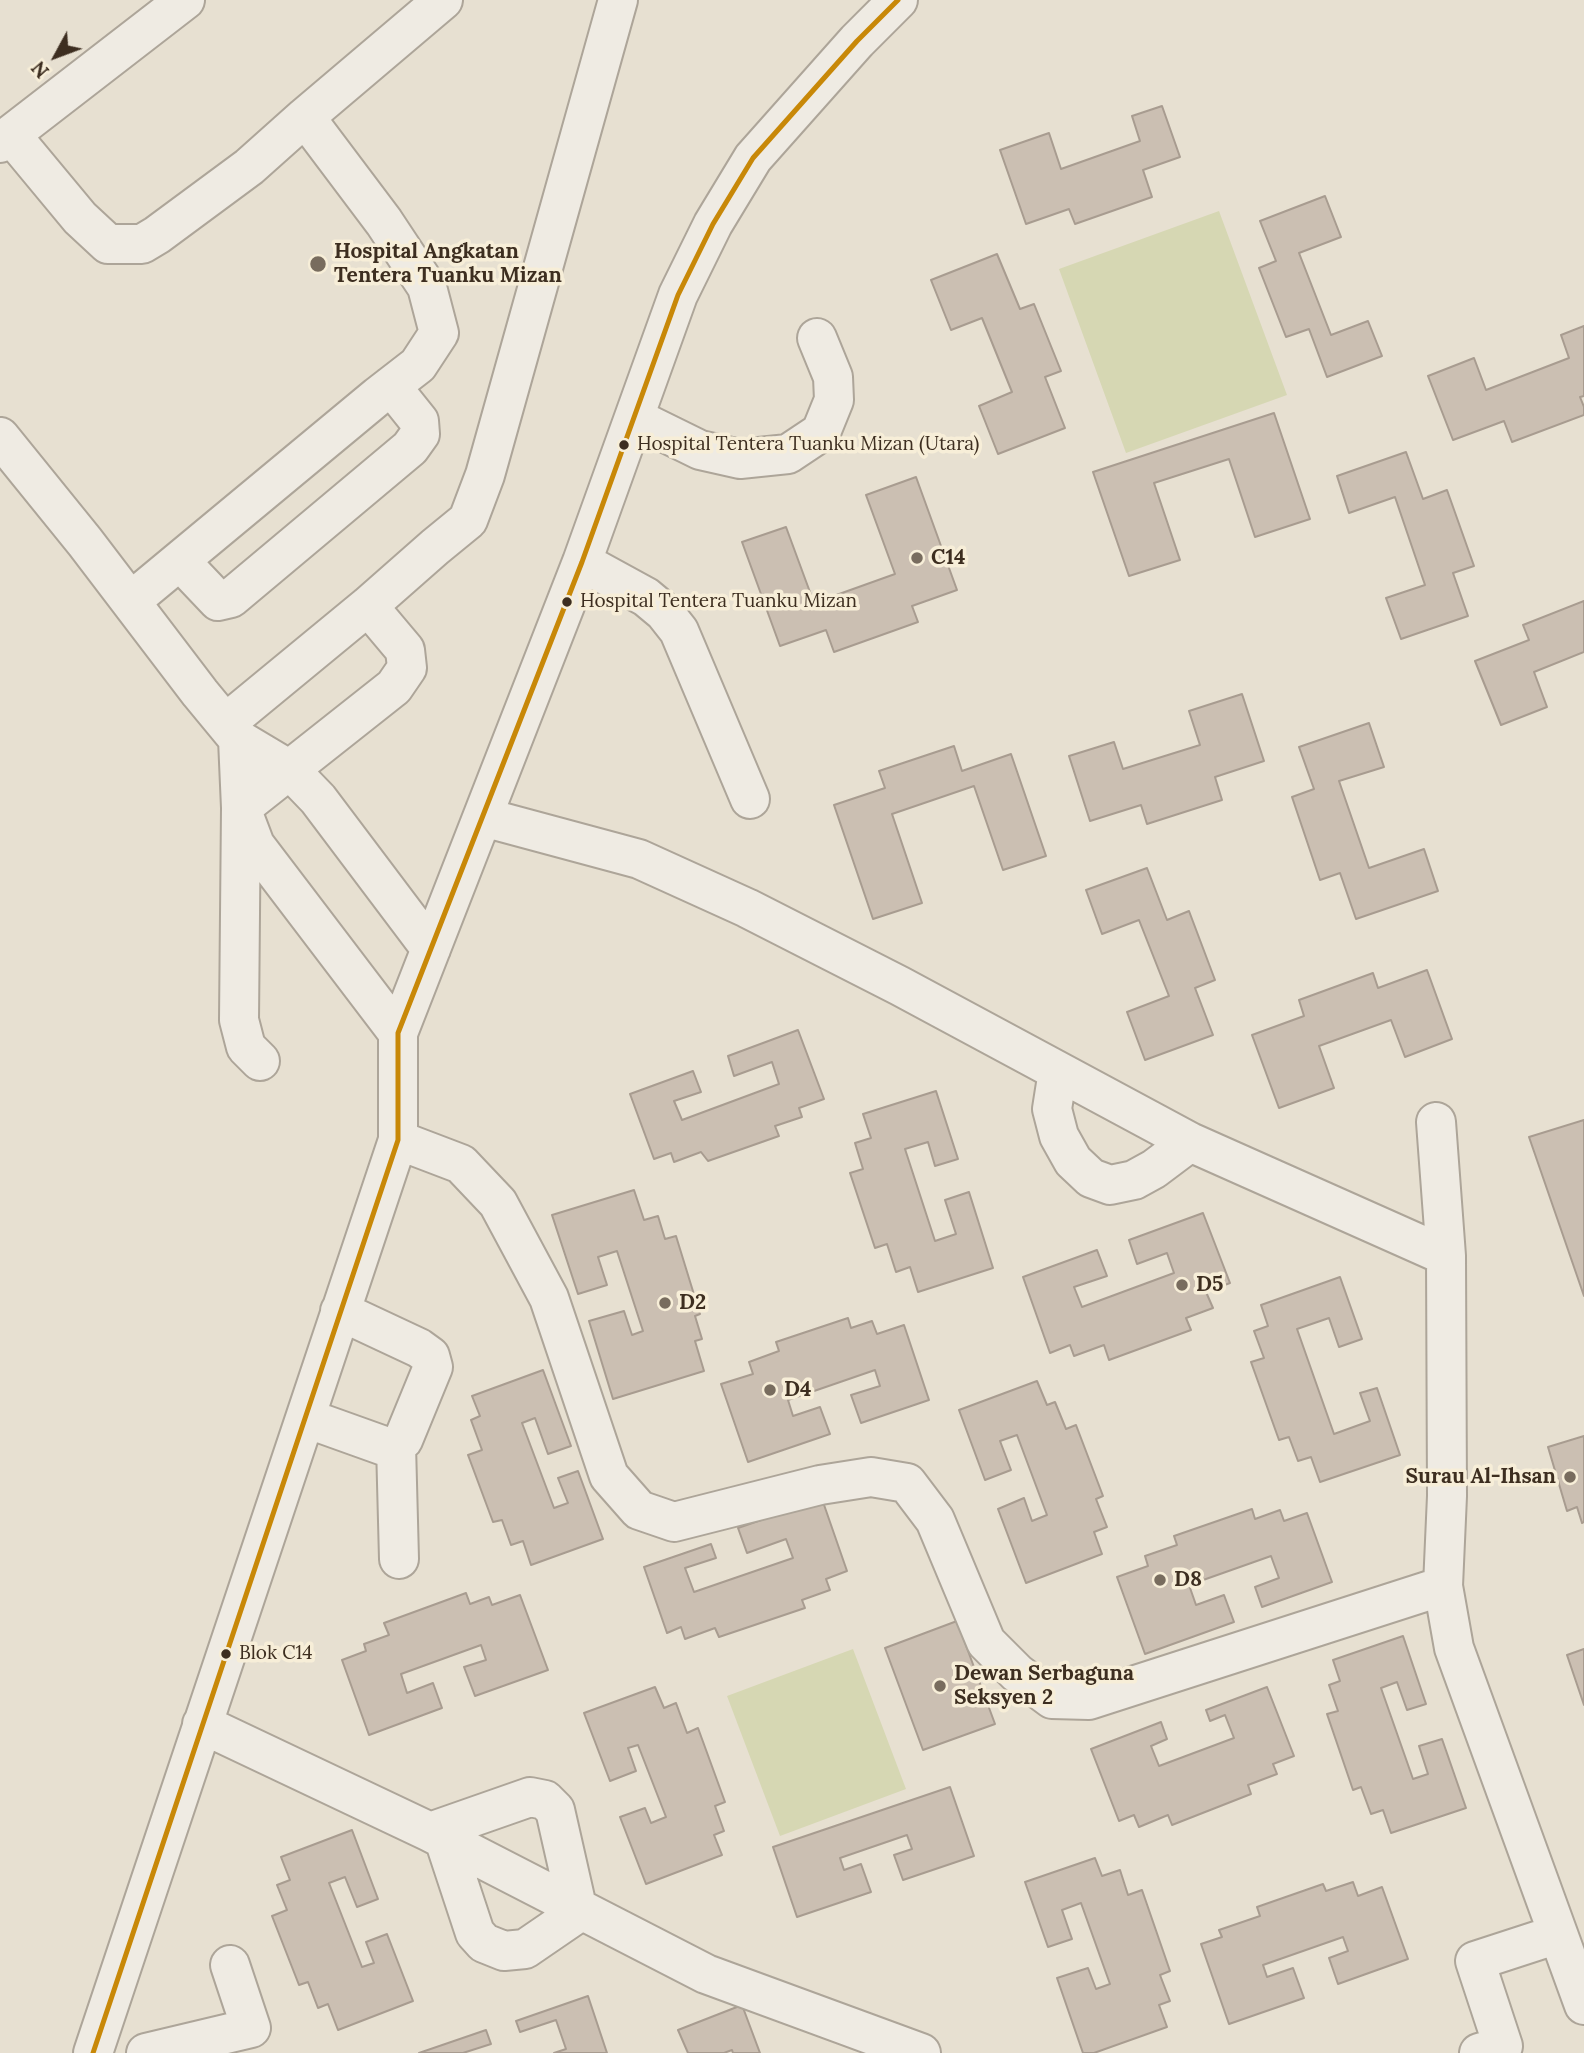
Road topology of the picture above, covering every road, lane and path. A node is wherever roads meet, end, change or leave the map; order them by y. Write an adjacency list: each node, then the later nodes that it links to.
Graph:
1 (185, 0): 6 (street)
2 (443, 0): 5 (street)
3 (618, 0): 14 (street)
4 (898, 0): 9 (street)
5 (305, 117): 6 (street); 8 (street)
6 (5, 139)
7 (817, 338): 9 (street)
8 (391, 386): 11 (street); 11 (street)
9 (635, 418): 12 (street)
10 (0, 437): 13 (street)
11 (180, 561): 13 (street)
12 (582, 562): 17 (street); 19 (street)
13 (131, 601): 15 (street)
14 (368, 606): 15 (street); 16 (street)
15 (232, 731): 16 (street); 18 (street)
16 (290, 770): 18 (street); 20 (street)
17 (750, 799)
18 (241, 808): 21 (street); 22 (street)
19 (483, 817): 20 (street); 23 (street)
20 (431, 949): 21 (street)
21 (398, 1033): 25 (street)
22 (260, 1061)
23 (1058, 1071): 26 (street); 26 (street)
24 (1436, 1122): 27 (street)
25 (398, 1140): 28 (street); 32 (street)
26 (1190, 1142): 27 (street)
27 (1446, 1256): 32 (street)
28 (340, 1311): 29 (street); 30 (street)
29 (306, 1418): 30 (street); 33 (street)
30 (397, 1445): 31 (street)
31 (399, 1559)
32 (1443, 1586): 36 (street)
33 (202, 1724): 34 (street); 39 (street)
34 (437, 1835): 35 (street); 35 (street); 35 (street)
35 (579, 1909): 41 (street)
36 (1558, 1934): 38 (street); 42 (street)
37 (230, 1965): 40 (street)
38 (1584, 2005)
39 (93, 2053)
40 (146, 2053)
41 (921, 2053)
42 (1479, 2053)

